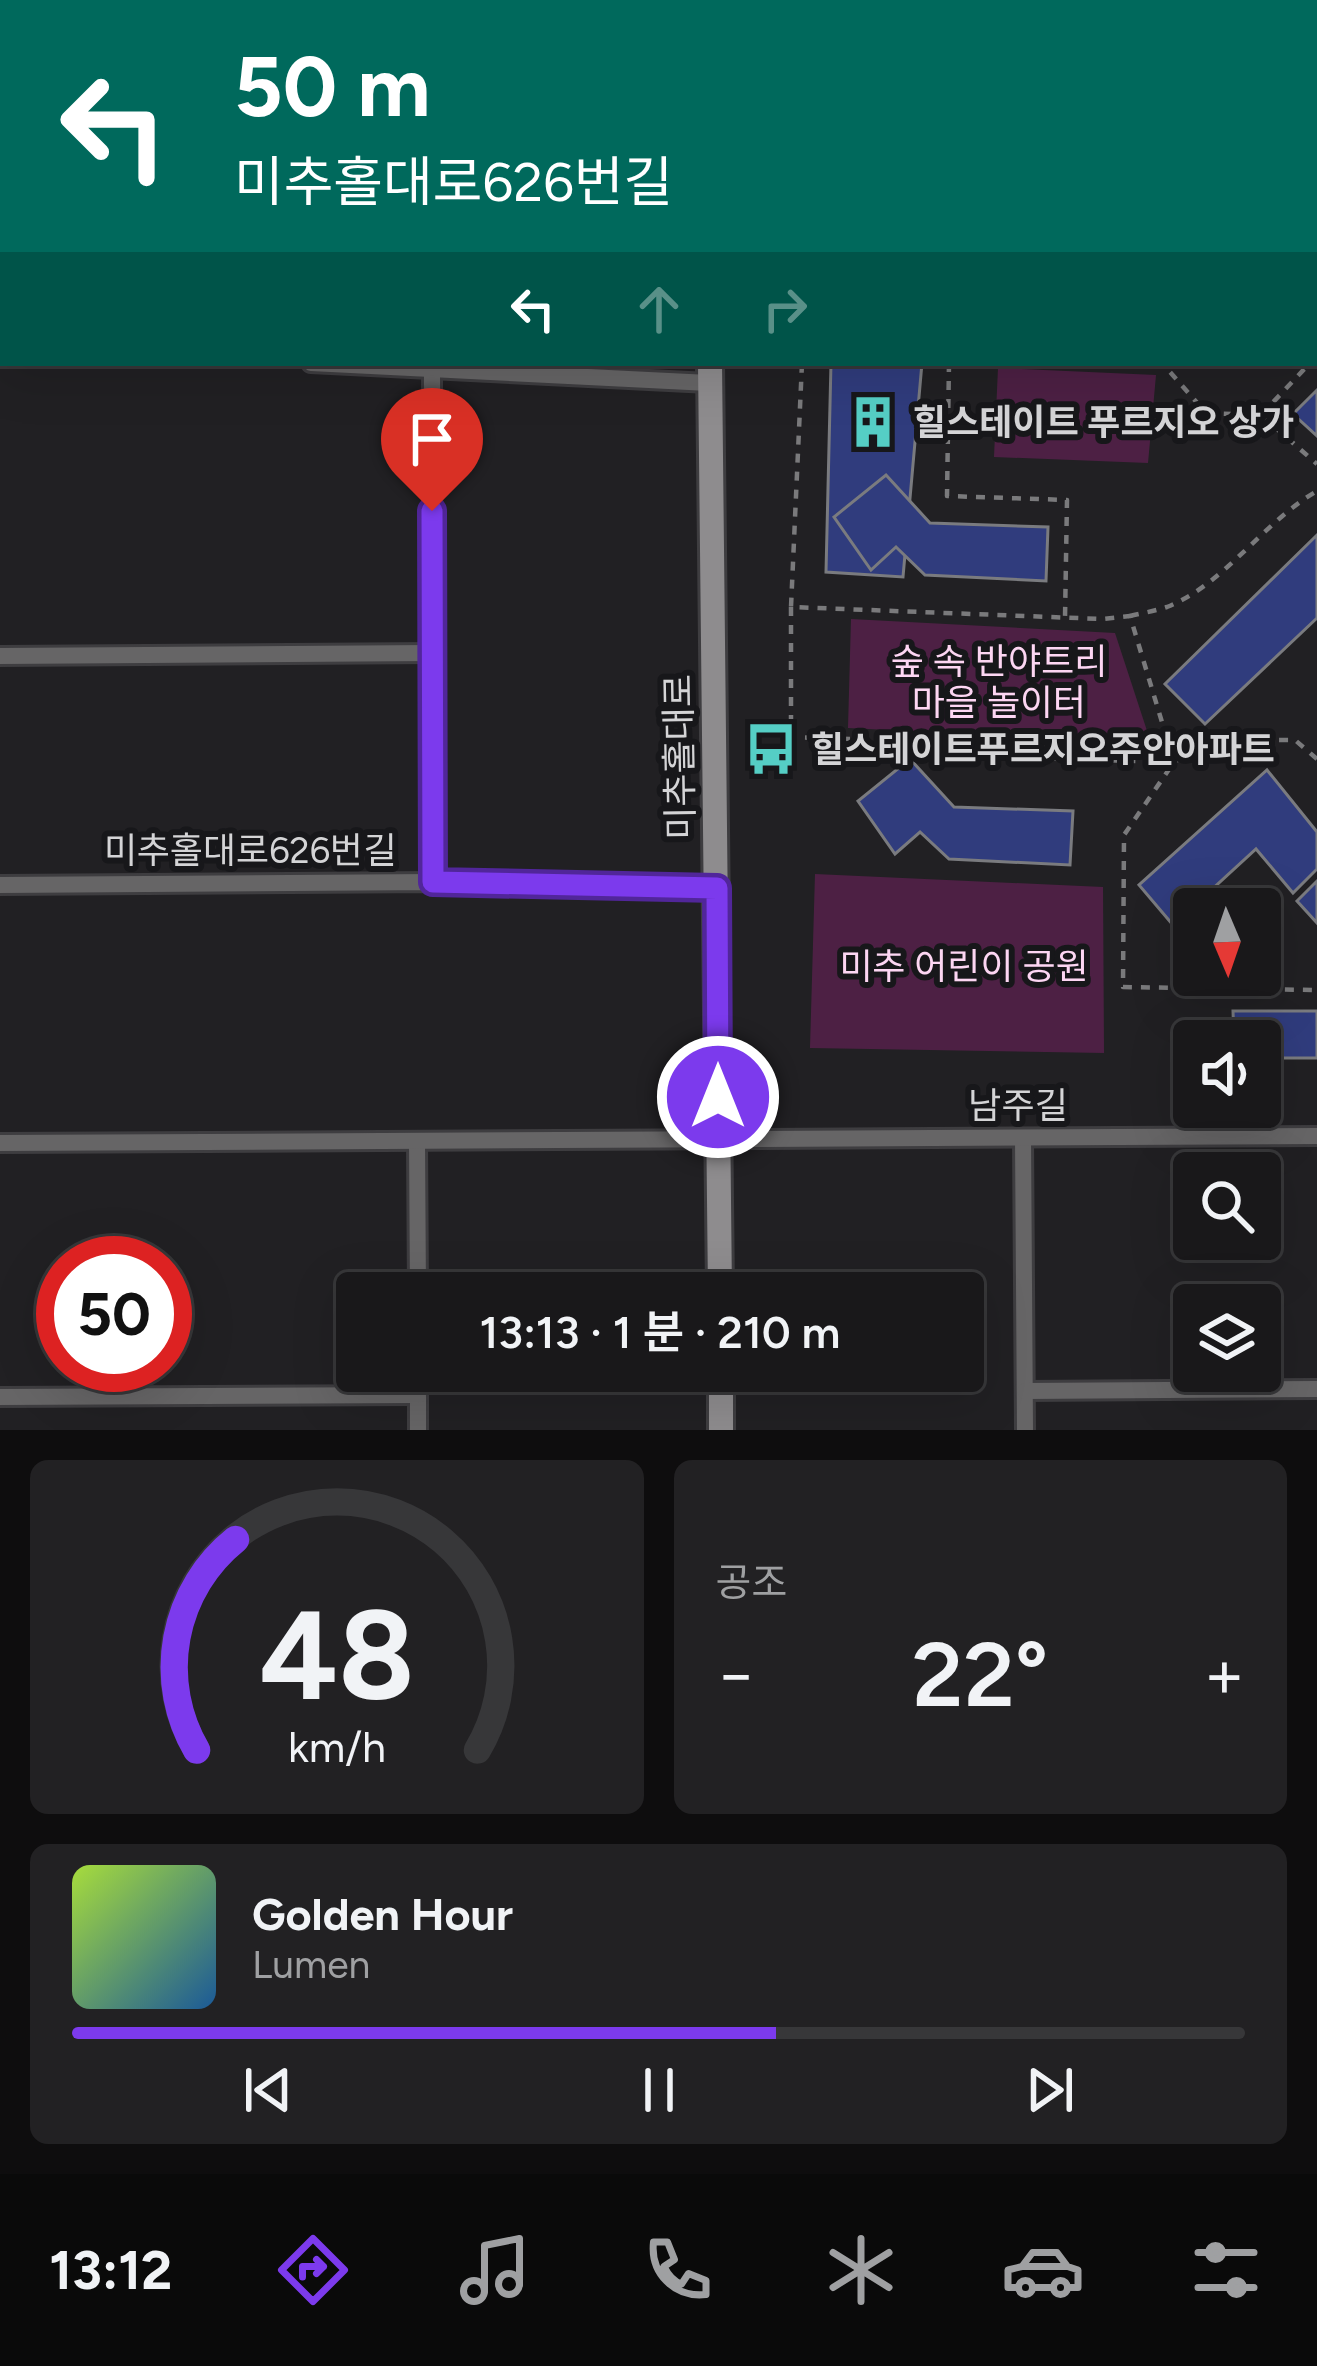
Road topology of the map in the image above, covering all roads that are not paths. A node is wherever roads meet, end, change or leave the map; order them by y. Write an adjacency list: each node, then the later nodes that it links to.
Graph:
1 (372, 366): 2 (lane)
2 (432, 369): 3 (lane); 4 (lane)
3 (710, 373): 8 (main road, 미추홀대로)
4 (432, 653): 5 (lane); 6 (lane)
5 (0, 656)
6 (433, 882): 7 (lane, 미추홀대로626번길); 8 (lane, 미추홀대로626번길)
7 (0, 885)
8 (717, 888): 11 (main road, 미추홀대로)
9 (1317, 1136): 10 (lane, 남주길)
10 (1023, 1138): 11 (lane, 남주길); 17 (lane)
11 (719, 1139): 12 (lane, 남주길); 15 (main road, 미추홀대로)
12 (417, 1142): 13 (lane, 남주길); 14 (lane)
13 (0, 1143)
14 (418, 1272)
15 (720, 1272)
16 (1317, 1389): 17 (lane)
17 (1024, 1391): 23 (lane)
18 (721, 1392): 22 (main road)
19 (418, 1395): 20 (lane); 21 (lane)
20 (0, 1397)
21 (418, 1423)
22 (721, 1430)
23 (1025, 1430)

